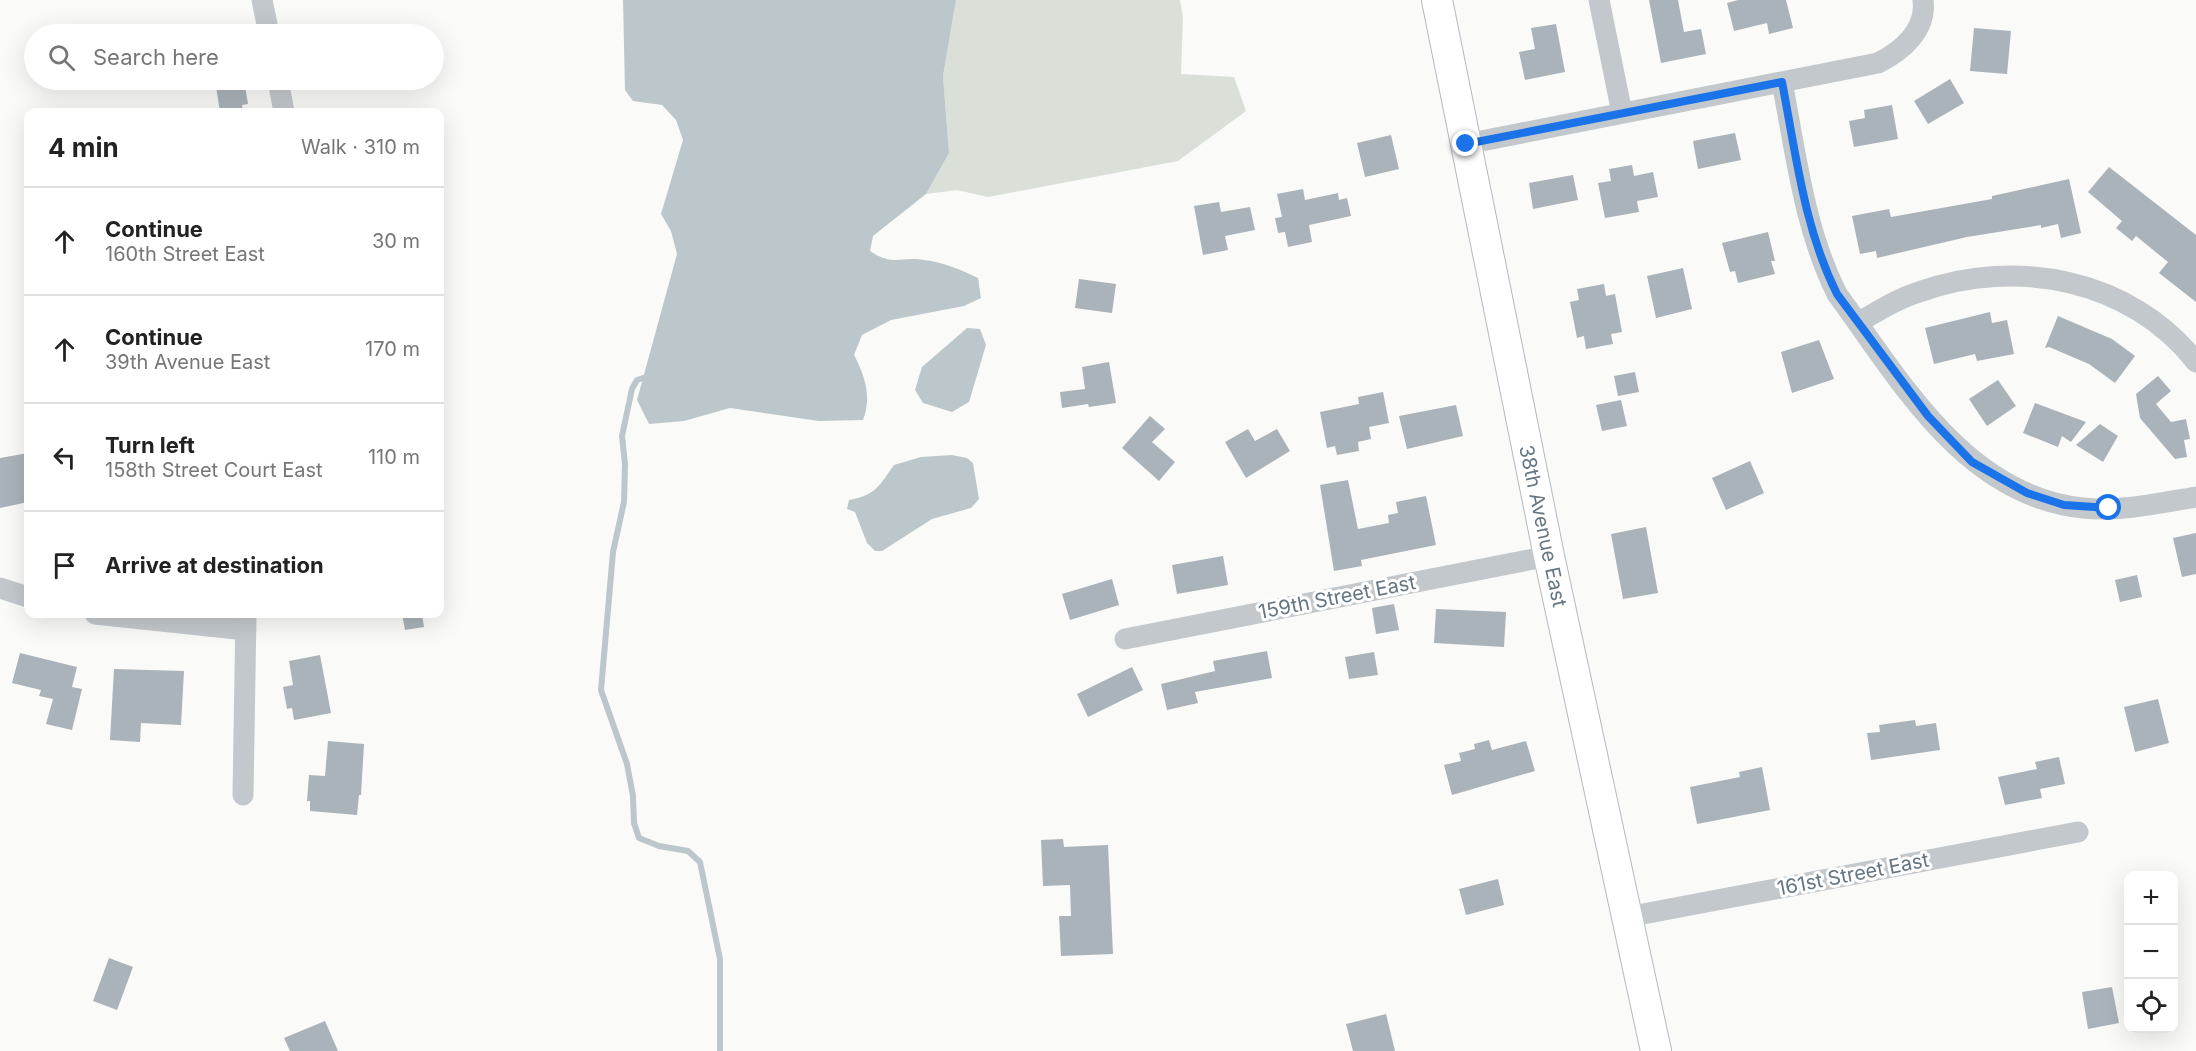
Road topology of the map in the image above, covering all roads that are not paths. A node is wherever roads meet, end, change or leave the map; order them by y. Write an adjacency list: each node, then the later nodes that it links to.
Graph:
1 (262, 0): 5 (street)
2 (1437, 0): 10 (street, 38th Avenue East)
3 (1599, 0): 9 (street)
4 (1923, 0): 6 (street)
5 (267, 24)
6 (1782, 82): 9 (street); 11 (street)
7 (280, 90): 8 (street)
8 (283, 108)
9 (1622, 113): 10 (street)
10 (1466, 144): 14 (street, 38th Avenue East)
11 (1858, 323): 12 (street); 13 (street)
12 (2196, 363)
13 (2196, 497)
14 (1549, 556): 19 (street, 159th Street East); 22 (street, 38th Avenue East)
15 (0, 588): 16 (street)
16 (24, 596)
17 (170, 618): 18 (street)
18 (246, 622): 20 (street)
19 (1125, 639)
20 (243, 795)
21 (2078, 832): 22 (street, 161st Street East)
22 (1627, 917): 23 (street, 38th Avenue East)
23 (1656, 1051)

